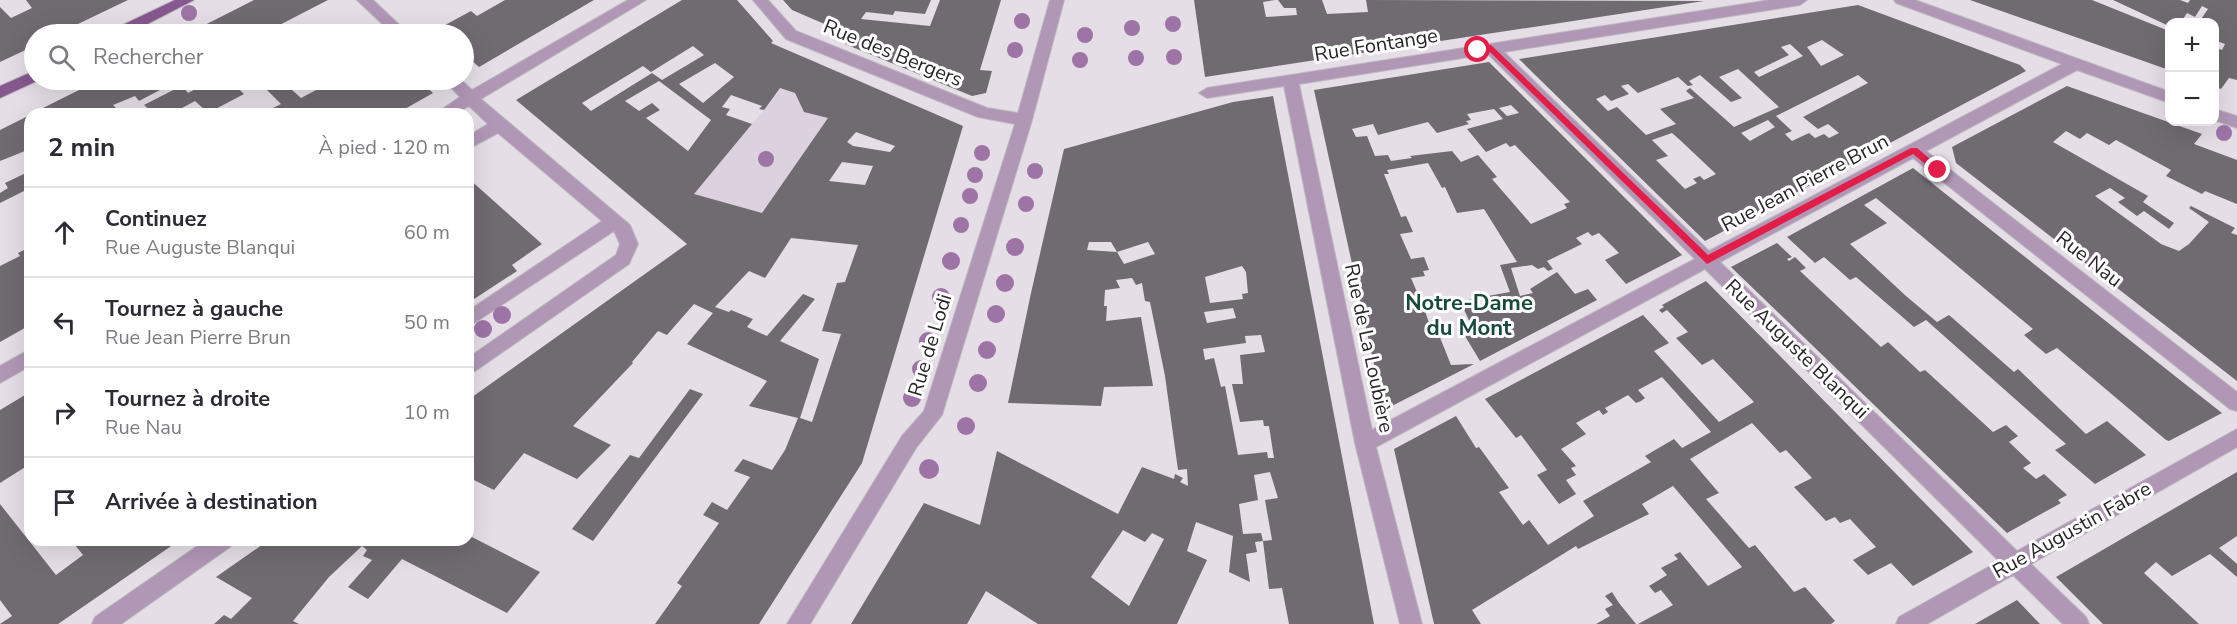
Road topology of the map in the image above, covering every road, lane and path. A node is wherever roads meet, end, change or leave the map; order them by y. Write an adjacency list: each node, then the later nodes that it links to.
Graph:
1 (186, 0): 8 (main road)
2 (364, 0): 9 (street)
3 (639, 0): 17 (street)
4 (760, 0): 21 (street, Rue des Bergers)
5 (1057, 0): 21 (street, Rue de Lodi)
6 (1800, 0): 10 (street, Rue Fontange)
7 (1905, 1): 11 (street)
8 (137, 24)
9 (391, 24)
10 (1491, 48): 12 (street, Rue Fontange); 27 (street, Rue Auguste Blanqui)
11 (2075, 64): 18 (street); 25 (street, Rue Jean Pierre Brun)
12 (1290, 79): 16 (street, Rue Fontange); 34 (street, Rue de La Loubière)
13 (24, 81): 15 (main road)
14 (464, 90): 17 (street)
15 (0, 93)
16 (1207, 93)
17 (472, 97): 19 (street); 23 (street)
18 (2165, 97)
19 (453, 108)
20 (2219, 116): 22 (street)
21 (1024, 120): 38 (street, Rue de Lodi)
22 (2237, 122)
23 (499, 125): 24 (street); 26 (street)
24 (474, 140)
25 (1914, 150): 27 (street, Rue Jean Pierre Brun); 32 (street, Rue Nau)
26 (614, 222): 28 (street); 30 (street)
27 (1707, 260): 34 (street, Rue Jean Pierre Brun); 36 (street, Rue Auguste Blanqui)
28 (474, 316)
29 (24, 361): 31 (street)
30 (474, 364)
31 (0, 375)
32 (2237, 403)
33 (2237, 437): 36 (street, Rue Augustin Fabre)
34 (1365, 443): 39 (street, Rue de La Loubière)
35 (214, 546): 37 (street)
36 (2016, 562): 40 (street, Rue Augustin Fabre); 41 (street, Rue Auguste Blanqui)
37 (103, 624)
38 (798, 624)
39 (1411, 624)
40 (1907, 624)
41 (2078, 624)

